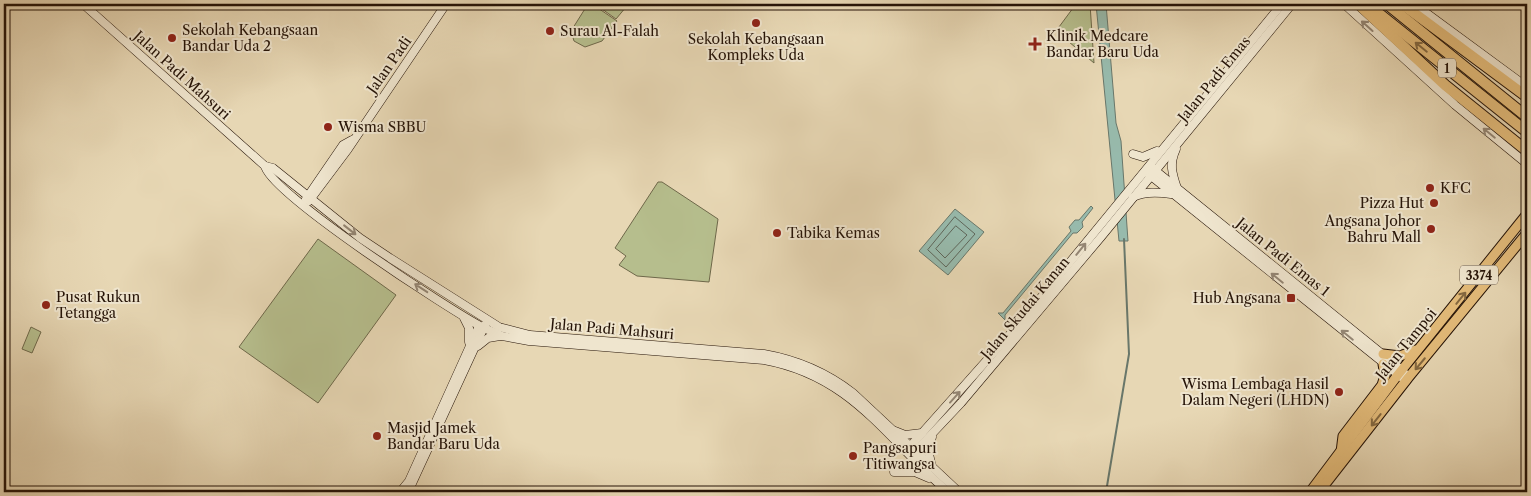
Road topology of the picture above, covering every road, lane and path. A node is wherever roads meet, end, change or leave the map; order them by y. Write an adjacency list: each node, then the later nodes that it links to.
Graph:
1 (82, 4): 21 (street, Jalan Padi Mahsuri)
2 (446, 4): 15 (street, Jalan Padi)
3 (1282, 4): 17 (street, Jalan Padi Emas)
4 (1292, 4): 16 (street, Jalan Padi Emas)
5 (1344, 4): 20 (street, one-way to 5)
6 (1358, 4): 18 (highway)
7 (1367, 4): 14 (highway, 1, one-way to 7)
8 (1387, 4): 13 (highway, 1)
9 (1402, 4): 12 (highway)
10 (1414, 4): 11 (street)
11 (1527, 87)
12 (1527, 97)
13 (1527, 117)
14 (1527, 132)
15 (352, 140): 24 (street, Jalan Padi); 26 (street, Jalan Padi)
16 (1178, 142): 22 (street, Jalan Padi Emas); 25 (street)
17 (1161, 149): 19 (street); 22 (street, Jalan Padi Emas)
18 (1527, 151)
19 (1133, 154)
20 (1527, 164)
21 (267, 170): 23 (street, Jalan Padi Mahsuri); 26 (street); 29 (street, Jalan Padi Mahsuri)
22 (1149, 170): 25 (street, Jalan Padi Emas 1); 27 (street, Jalan Skudai Kanan); 42 (street, Jalan Skudai Kanan, one-way to 22)
23 (290, 181): 24 (street); 26 (street, Jalan Padi Mahsuri)
24 (316, 182): 26 (street, Jalan Padi)
25 (1175, 191): 27 (street); 38 (street, Jalan Padi Emas 1); 39 (street, Jalan Padi Emas 1, one-way to 25)
26 (309, 198): 29 (street); 31 (street, Jalan Padi Mahsuri, one-way to 31)
27 (1130, 200): 43 (street, Jalan Skudai Kanan)
28 (1527, 214): 36 (main road, Jalan Tampoi / 3374, one-way to 28)
29 (336, 231): 32 (street, Jalan Padi Mahsuri, one-way to 29)
30 (1527, 233): 40 (main road, Jalan Tampoi / 3374, one-way to 40)
31 (453, 298): 33 (street); 34 (street, Jalan Padi Mahsuri)
32 (462, 314): 33 (street, Jalan Padi Mahsuri); 37 (street)
33 (482, 326): 34 (street); 35 (street, Jalan Padi Mahsuri); 37 (street)
34 (499, 327): 41 (street, Jalan Padi Mahsuri)
35 (502, 336): 37 (street); 44 (street, Jalan Padi Mahsuri)
36 (1423, 346): 38 (main road); 40 (main road, Jalan Tampoi / 3374)
37 (471, 350): 49 (street); 50 (street)
38 (1383, 354): 40 (street, Jalan Padi Emas 1)
39 (1383, 364): 40 (street, Jalan Padi Emas 1); 45 (main road)
40 (1403, 376): 45 (main road, Jalan Tampoi / 3374); 54 (main road, Jalan Tampoi / 3374, one-way to 54)
41 (892, 430): 42 (street); 44 (street, Jalan Padi Mahsuri)
42 (922, 433): 44 (street, Jalan Skudai Kanan)
43 (932, 434): 44 (street, Jalan Skudai Kanan); 46 (street)
44 (910, 452): 46 (street, Jalan Padi Mahsuri); 48 (street, Jalan Padi Mahsuri)
45 (1341, 452): 53 (main road, Jalan Tampoi / 3374)
46 (932, 466): 52 (street, Jalan Padi Mahsuri)
47 (894, 472): 48 (street)
48 (935, 481): 51 (street, Jalan Padi Mahsuri)
49 (400, 492)
50 (408, 492)
51 (948, 492)
52 (959, 492)
53 (1310, 492)
54 (1320, 492)

